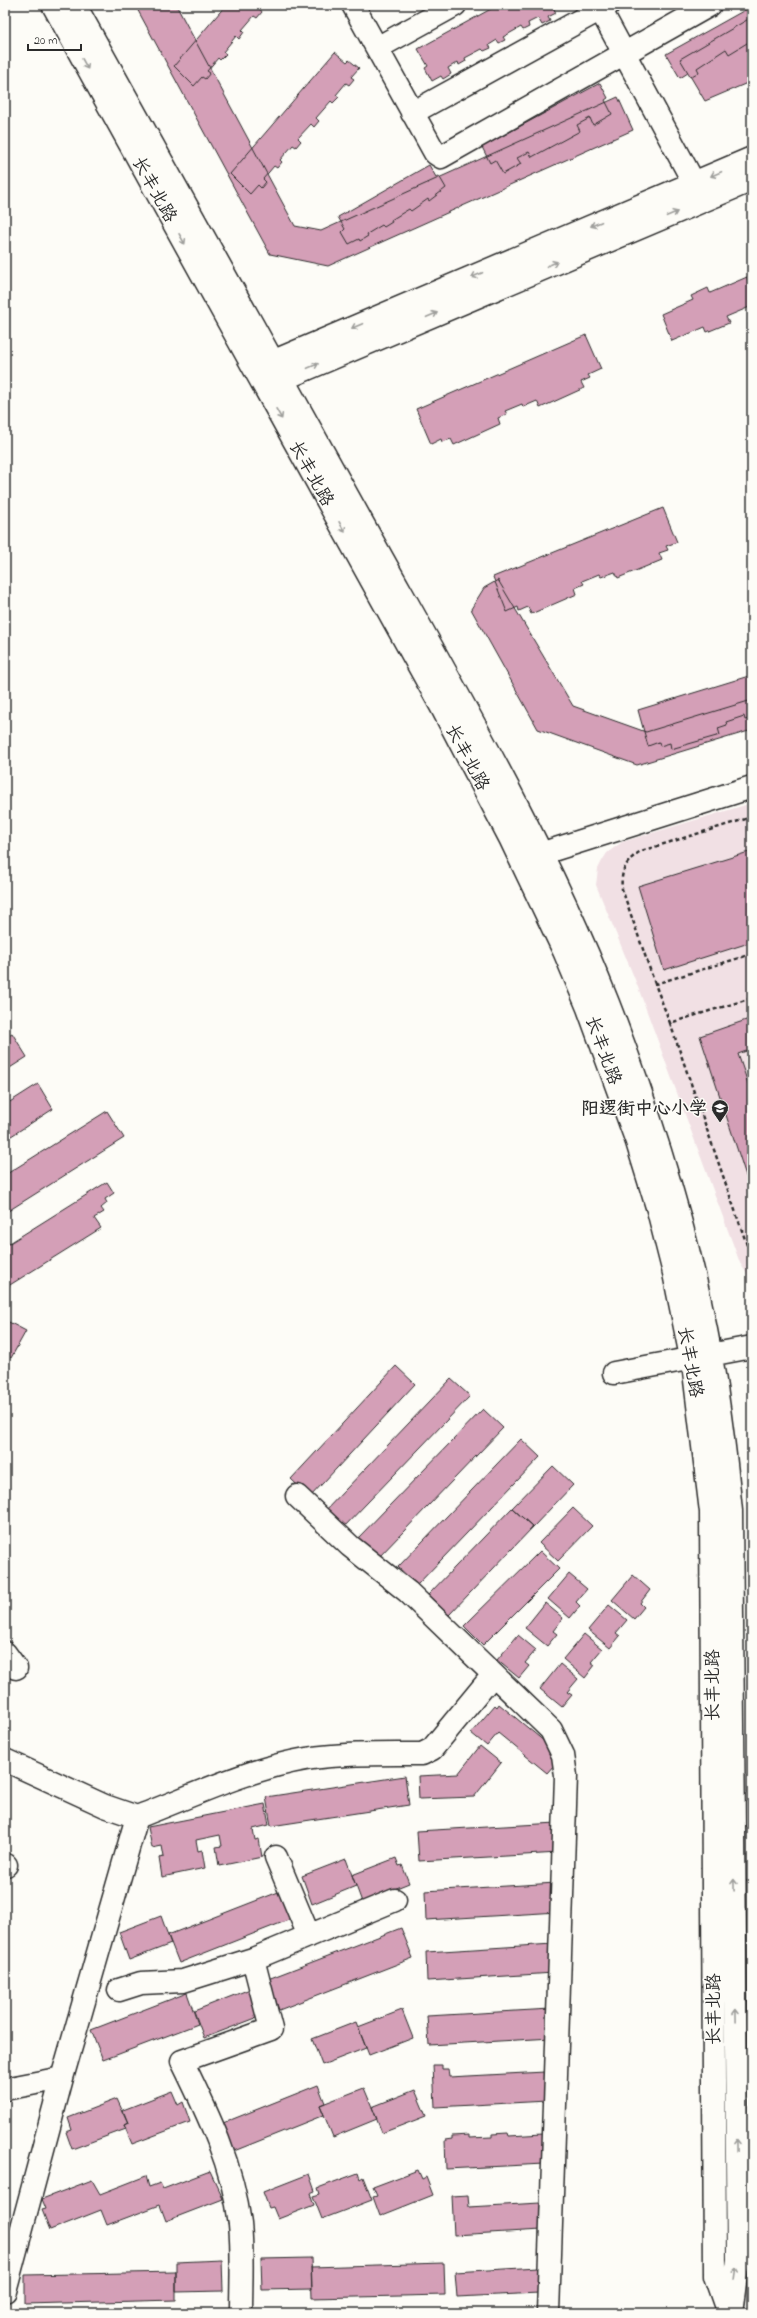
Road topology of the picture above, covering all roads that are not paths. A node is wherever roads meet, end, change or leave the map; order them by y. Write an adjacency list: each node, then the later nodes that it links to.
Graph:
1 (53, 5): 13 (street, 长丰北路, one-way to 13)
2 (75, 5): 13 (street, 长丰北路)
3 (353, 5): 7 (street)
4 (456, 5): 7 (street)
5 (710, 5): 8 (street)
6 (602, 6): 8 (street); 9 (street)
7 (377, 48): 9 (street)
8 (624, 53): 9 (street); 12 (street)
9 (412, 113)
10 (752, 158): 12 (street, one-way to 12)
11 (752, 180): 13 (street, one-way to 11)
12 (694, 183): 13 (street, one-way to 13)
13 (268, 374): 15 (street, 长丰北路); 18 (street, 长丰北路, one-way to 18)
14 (752, 787): 15 (street)
15 (540, 854): 18 (street, 长丰北路)
16 (752, 1347): 18 (street)
17 (752, 1361): 18 (street)
18 (702, 1363): 19 (street); 34 (street, 长丰北路)
19 (615, 1379)
20 (297, 1496): 21 (street)
21 (492, 1675): 23 (street); 33 (street)
22 (5, 1760): 23 (street)
23 (137, 1817): 29 (street)
24 (276, 1857): 26 (street)
25 (395, 1900): 26 (street)
26 (309, 1936): 27 (street)
27 (254, 1959): 28 (street); 32 (street)
28 (119, 1990)
29 (62, 2078): 30 (street); 31 (street)
30 (5, 2089)
31 (5, 2291)
32 (241, 2313)
33 (548, 2313)
34 (730, 2313)

